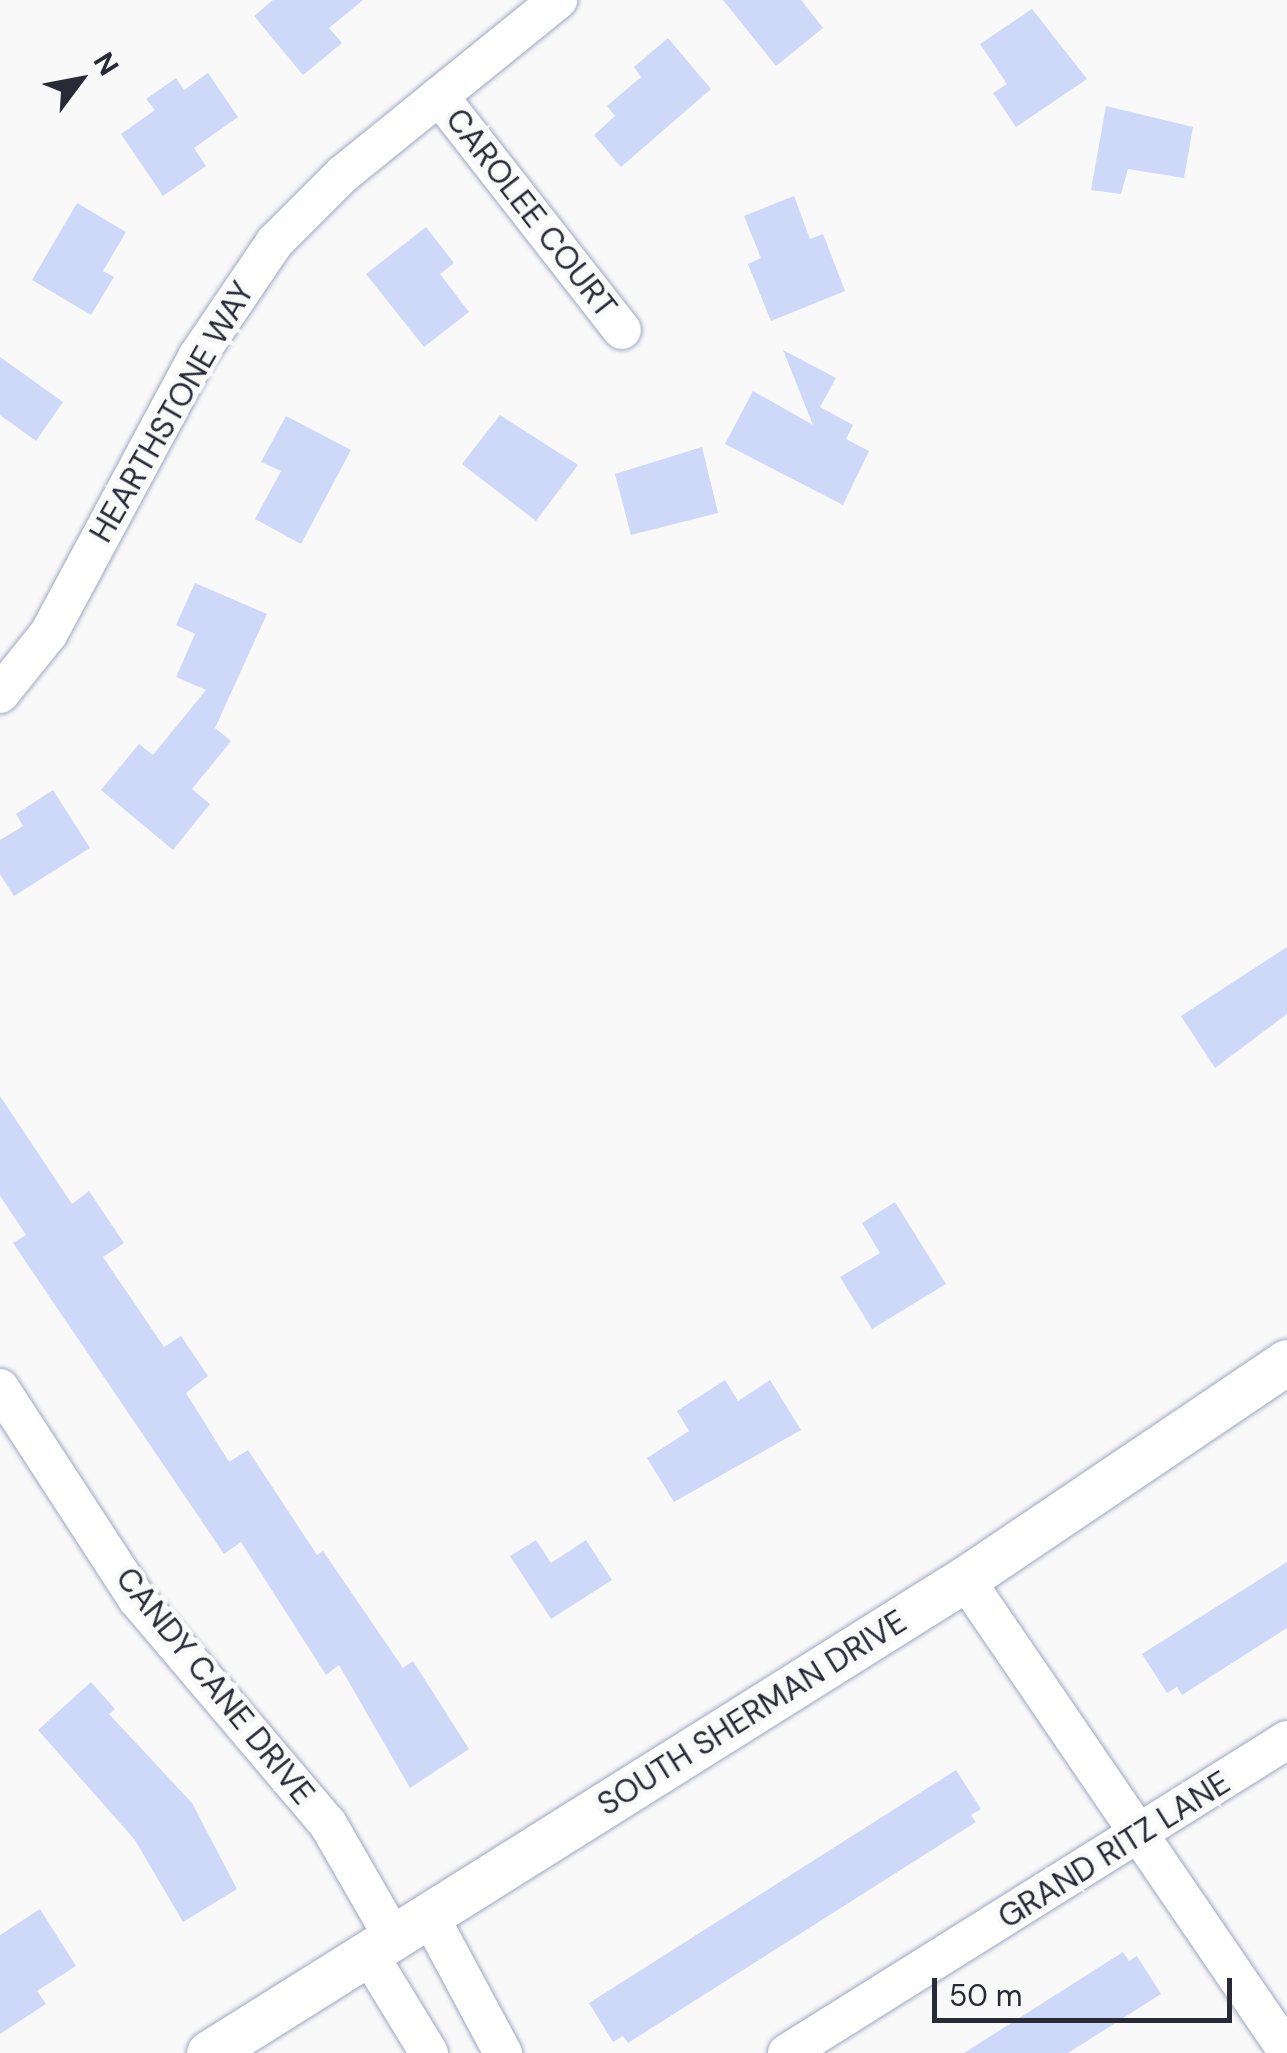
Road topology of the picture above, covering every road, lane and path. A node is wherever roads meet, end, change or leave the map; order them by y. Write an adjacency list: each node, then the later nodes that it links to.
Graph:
1 (558, 0): 2 (street, HEARTHSTONE WAY)
2 (440, 96): 3 (street, CAROLEE COURT); 4 (street, HEARTHSTONE WAY)
3 (622, 330)
4 (0, 694)
5 (1287, 1362): 7 (street, SOUTH SHERMAN DRIVE)
6 (4, 1404): 10 (street, CANDY CANE DRIVE)
7 (964, 1580): 9 (street); 10 (street, SOUTH SHERMAN DRIVE)
8 (1287, 1740): 9 (street, GRAND RITZ LANE)
9 (1142, 1834): 11 (street); 15 (street, GRAND RITZ LANE)
10 (397, 1935): 12 (street, SOUTH SHERMAN DRIVE); 13 (street); 14 (street)
11 (1287, 2050)
12 (209, 2053)
13 (430, 2053)
14 (503, 2053)
15 (787, 2053)

